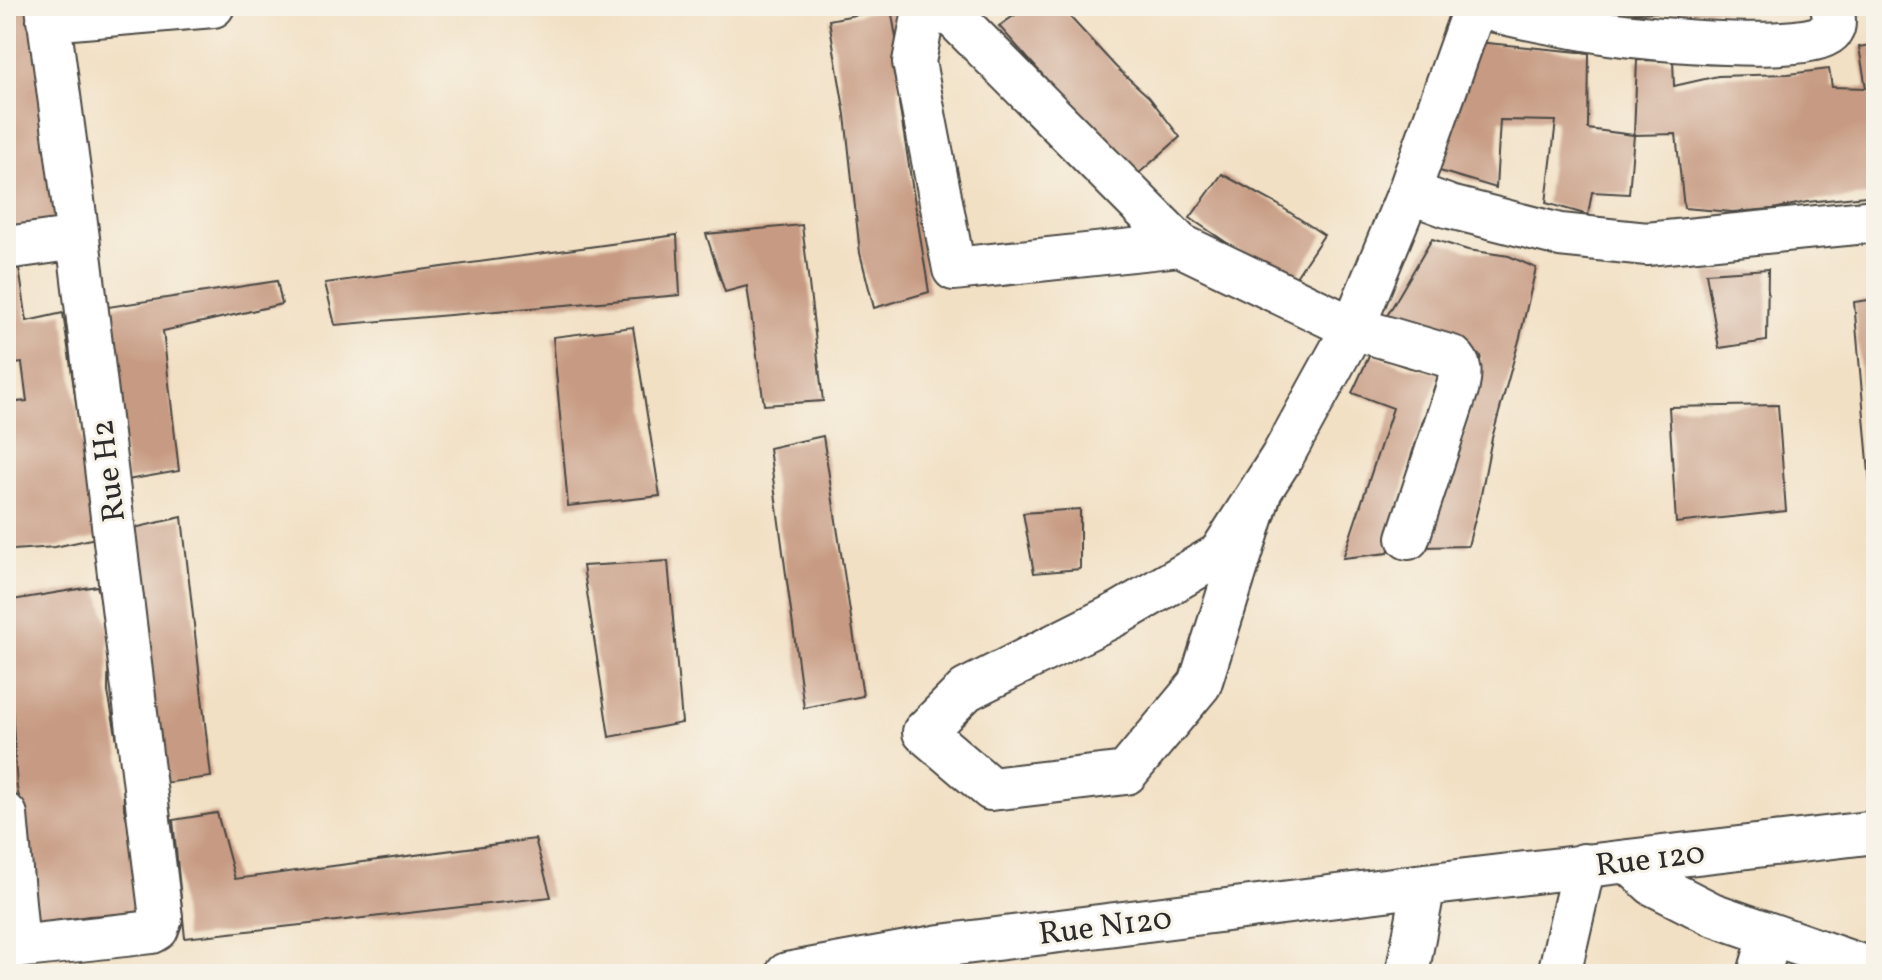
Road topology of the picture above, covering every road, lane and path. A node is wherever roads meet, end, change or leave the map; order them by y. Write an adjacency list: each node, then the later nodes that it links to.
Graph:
1 (213, 6): 6 (street)
2 (925, 6): 10 (street)
3 (943, 6): 10 (street)
4 (1476, 6): 5 (street); 7 (street)
5 (1832, 6)
6 (48, 13): 9 (street, Rue H2)
7 (1409, 192): 8 (street); 12 (street)
8 (1876, 221)
9 (78, 238): 11 (street); 20 (street, Rue H2)
10 (1180, 245): 12 (street)
11 (6, 248)
12 (1353, 328): 13 (street); 14 (street)
13 (1260, 493): 13 (street)
14 (1408, 538)
15 (6, 815): 20 (street)
16 (1876, 832): 17 (street, Rue 120)
17 (1628, 861): 18 (street, Rue 120); 21 (street)
18 (1584, 865): 19 (street, Rue 120); 25 (street)
19 (1424, 885): 23 (street, Rue N120); 24 (street)
20 (12, 947)
21 (1764, 955): 22 (street)
22 (1876, 971)
23 (787, 974)
24 (1407, 974)
25 (1559, 974)

